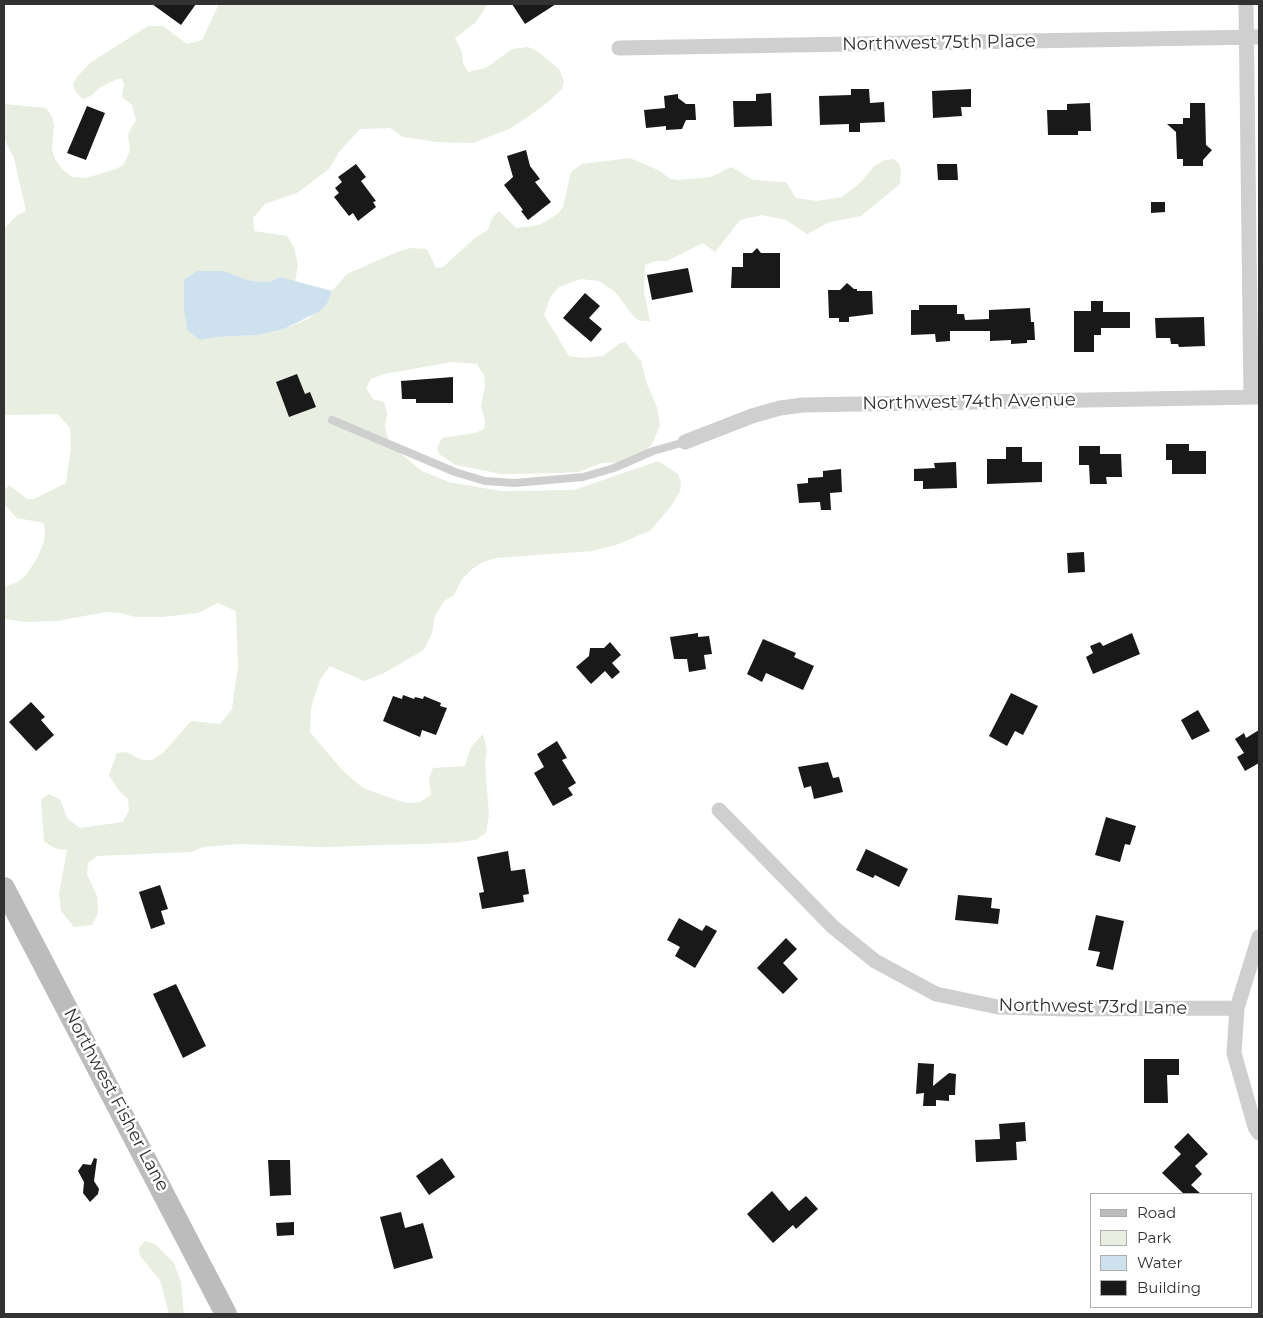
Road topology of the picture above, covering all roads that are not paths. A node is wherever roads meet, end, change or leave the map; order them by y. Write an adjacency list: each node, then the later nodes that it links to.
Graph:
1 (1246, 4): 2 (street)
2 (1253, 37): 3 (street, Northwest 75th Place); 4 (street)
3 (620, 48)
4 (1255, 397): 6 (street, Northwest 74th Avenue)
5 (332, 420): 6 (lane)
6 (685, 442)
7 (719, 810): 10 (street, Northwest 73rd Lane)
8 (4, 888): 12 (street, Northwest Fisher Lane)
9 (1259, 937): 10 (street)
10 (1237, 1008): 11 (street)
11 (1259, 1134)
12 (226, 1314)

